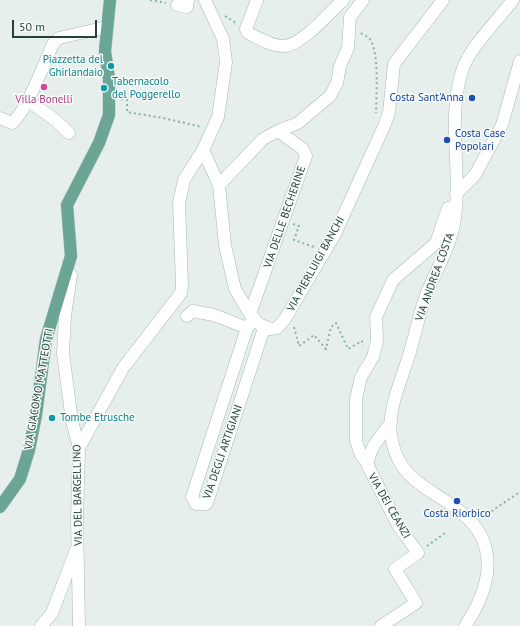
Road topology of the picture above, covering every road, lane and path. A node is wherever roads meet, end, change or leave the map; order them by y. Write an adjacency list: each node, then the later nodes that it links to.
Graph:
1 (110, 0): 10 (main road)
2 (150, 0): 9 (path)
3 (205, 0): 17 (street)
4 (257, 0): 5 (street)
5 (343, 0)
6 (363, 0): 11 (street)
7 (443, 0): 16 (street, VIA PIERLUIGI BANCHI)
8 (513, 0): 22 (street, VIA ANDREA COSTA)
9 (182, 2)
10 (107, 27): 13 (street); 26 (main road, VIA GIACOMO MATTEOTTI)
11 (348, 30): 16 (path); 18 (street)
12 (520, 62): 22 (street)
13 (28, 100): 15 (street); 19 (street)
14 (127, 100): 17 (path)
15 (0, 118)
16 (380, 122): 28 (street, VIA PIERLUIGI BANCHI)
17 (212, 130): 20 (street)
18 (278, 131): 21 (street); 24 (street, VIA DELLE BECHERINE)
19 (69, 133)
20 (203, 150): 21 (street); 33 (street)
21 (219, 185): 29 (street)
22 (456, 194): 23 (street, VIA ANDREA COSTA)
23 (452, 208): 31 (street); 32 (street, VIA ANDREA COSTA)
24 (284, 220): 25 (path); 29 (street, VIA DELLE BECHERINE)
25 (319, 248)
26 (66, 273): 33 (street, VIA DEL BARGELLINO); 36 (main road, VIA GIACOMO MATTEOTTI)
27 (187, 316): 29 (street)
28 (285, 319): 30 (street, VIA PIERLUIGI BANCHI); 31 (path)
29 (250, 320): 30 (street); 30 (street, VIA DEGLI ARTIGIANI)
30 (264, 328)
31 (370, 363): 34 (street)
32 (391, 424): 34 (street, VIA DEI CEANZI); 37 (street, VIA ANDREA COSTA)
33 (79, 448): 39 (street, VIA DEL BARGELLINO)
34 (368, 462): 40 (street, VIA DEI CEANZI)
35 (520, 492): 37 (path)
36 (0, 507)
37 (476, 528): 44 (street, VIA ANDREA COSTA)
38 (445, 533): 40 (path)
39 (78, 544): 41 (street); 42 (street, VIA DEL BARGELLINO)
40 (418, 553): 43 (street)
41 (41, 626)
42 (79, 626)
43 (381, 626)
44 (465, 626)

